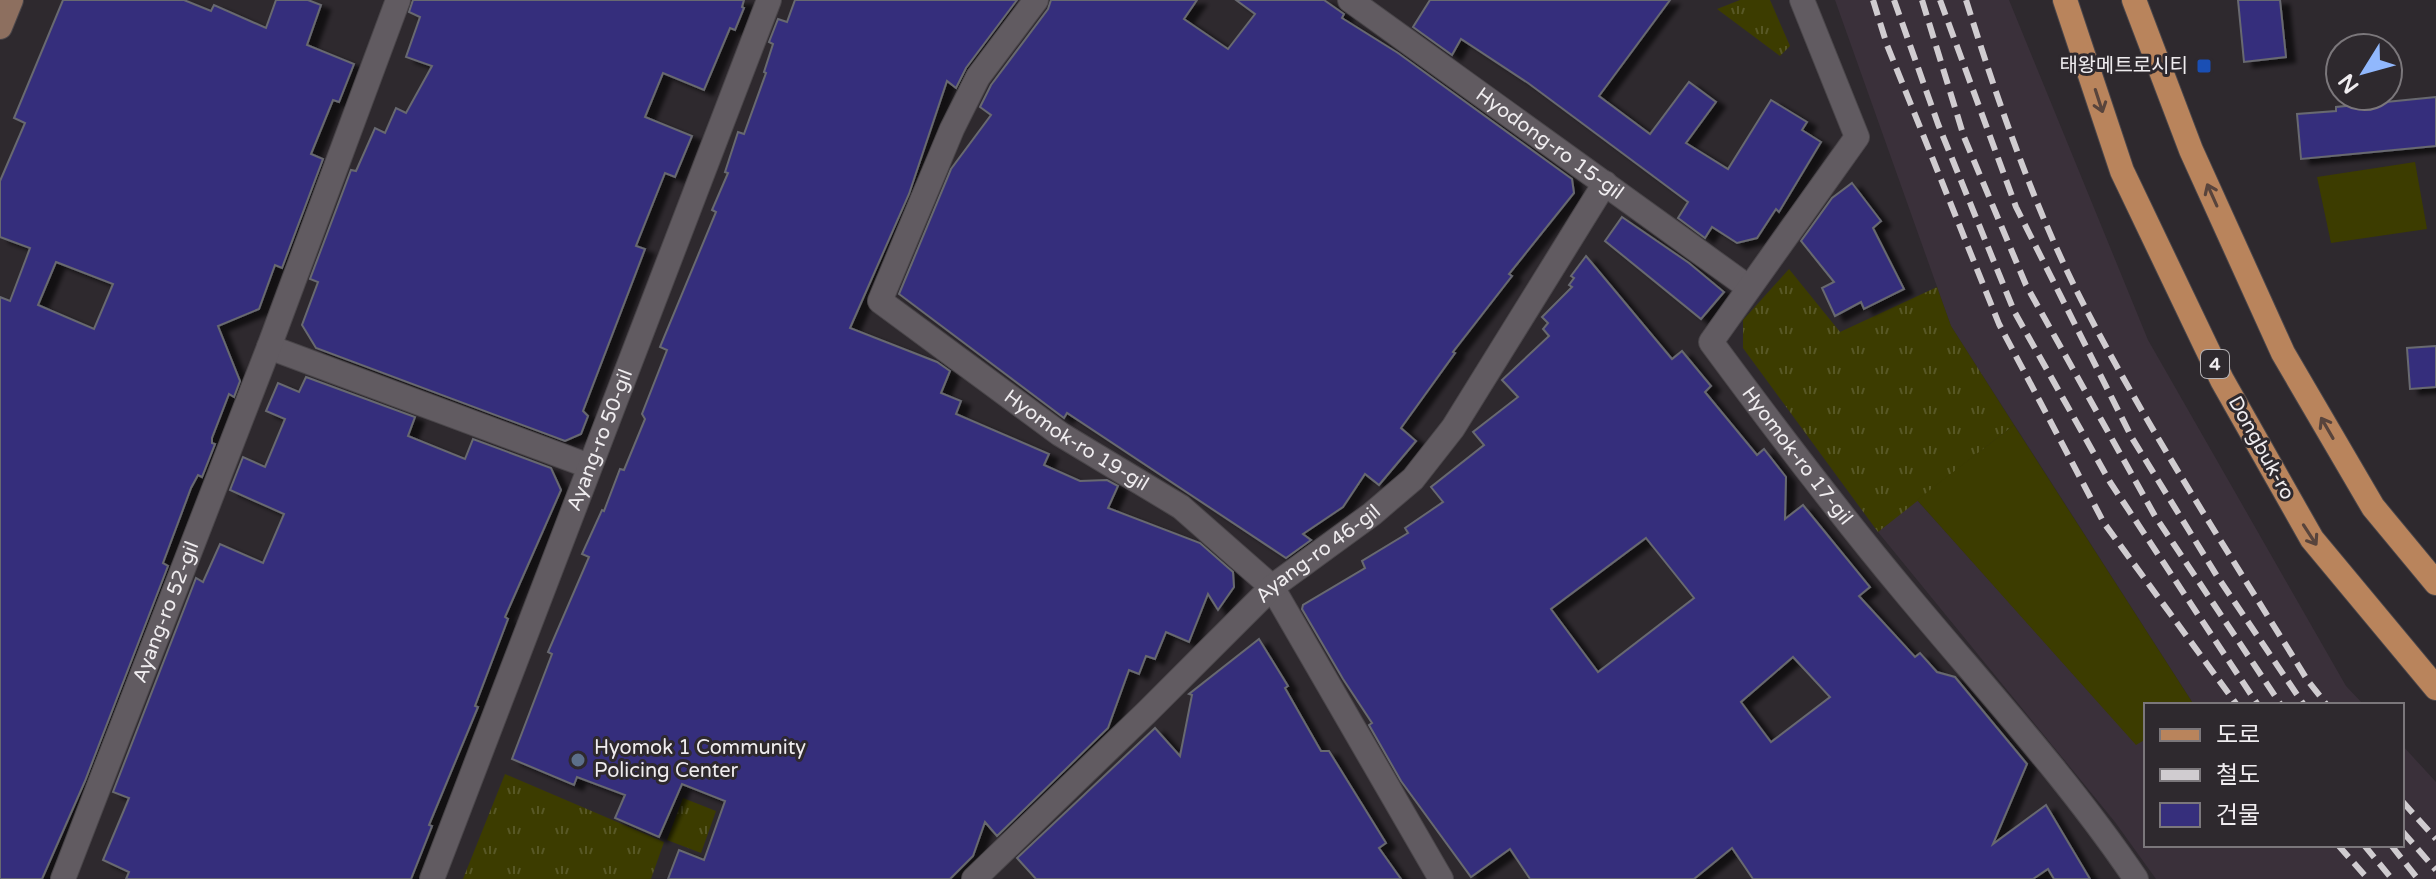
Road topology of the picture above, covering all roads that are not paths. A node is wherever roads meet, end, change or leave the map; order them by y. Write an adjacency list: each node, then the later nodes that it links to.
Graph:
1 (11, 0): 9 (main road)
2 (398, 0): 12 (street, Ayang-ro 52-gil)
3 (769, 0): 13 (street, Ayang-ro 50-gil)
4 (1036, 0): 15 (street, Hyomok-ro 19-gil)
5 (1350, 0): 10 (street, Hyodong-ro 15-gil)
6 (1802, 0): 11 (street, Hyomok-ro 17-gil)
7 (2065, 0): 16 (main road, Dongbuk-ro / 4, one-way to 16)
8 (2134, 0): 14 (main road, one-way to 8)
9 (0, 27)
10 (1605, 183): 11 (street, Hyodong-ro 15-gil); 15 (street, Ayang-ro 46-gil)
11 (1748, 287): 21 (street, Hyomok-ro 17-gil)
12 (269, 347): 13 (street); 18 (street, Ayang-ro 52-gil)
13 (589, 466): 19 (street, Ayang-ro 50-gil)
14 (2436, 583)
15 (1272, 587): 17 (street, Ayang-ro 46-gil); 20 (street, Hyomok-ro 19-gil)
16 (2436, 688)
17 (983, 876)
18 (63, 879)
19 (432, 879)
20 (1441, 879)
21 (2136, 879)

